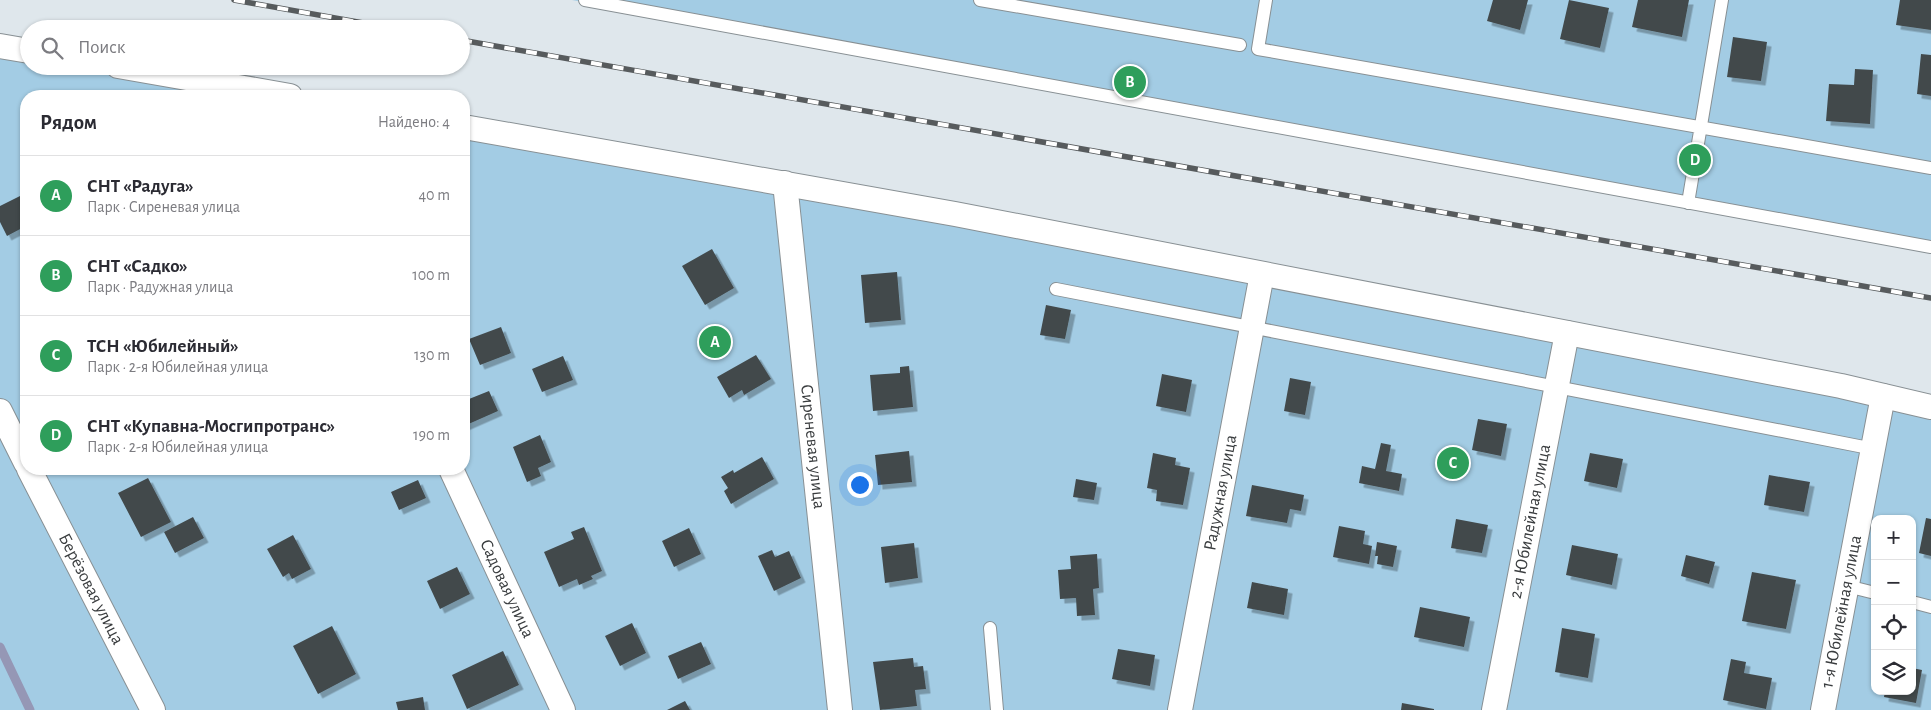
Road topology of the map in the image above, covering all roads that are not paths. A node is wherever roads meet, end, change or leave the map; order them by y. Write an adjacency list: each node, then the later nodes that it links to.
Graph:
1 (585, 0): 14 (lane)
2 (980, 0): 6 (lane)
3 (1266, 0): 10 (lane)
4 (1722, 0): 10 (lane)
5 (0, 46): 7 (street)
6 (1240, 46)
7 (20, 49)
8 (170, 75): 9 (street)
9 (256, 90)
10 (1701, 126): 12 (lane); 14 (lane)
11 (470, 128): 13 (street)
12 (1931, 168)
13 (785, 183): 16 (street); 35 (street, Сиреневая улица)
14 (1688, 202): 15 (lane)
15 (1931, 247)
16 (1262, 274): 18 (street, Радужная улица); 19 (street)
17 (1056, 289): 18 (lane)
18 (1252, 327): 20 (lane); 37 (street, Радужная улица)
19 (1567, 333): 20 (street, 2-я Юбилейная улица); 21 (street)
20 (1557, 387): 24 (lane); 38 (street, 2-я Юбилейная улица)
21 (1883, 396): 22 (street); 24 (street, 1-я Юбилейная улица)
22 (1931, 407)
23 (0, 412): 25 (street)
24 (1874, 449): 28 (street, 1-я Юбилейная улица)
25 (20, 450)
26 (33, 475): 33 (street, Берёзовая улица)
27 (454, 475): 34 (street, Садовая улица)
28 (1847, 586): 29 (lane); 39 (street, 1-я Юбилейная улица)
29 (1871, 592)
30 (1916, 603): 31 (lane)
31 (1931, 607)
32 (990, 628): 36 (lane)
33 (154, 710)
34 (564, 710)
35 (840, 710)
36 (997, 710)
37 (1180, 710)
38 (1494, 710)
39 (1823, 710)

